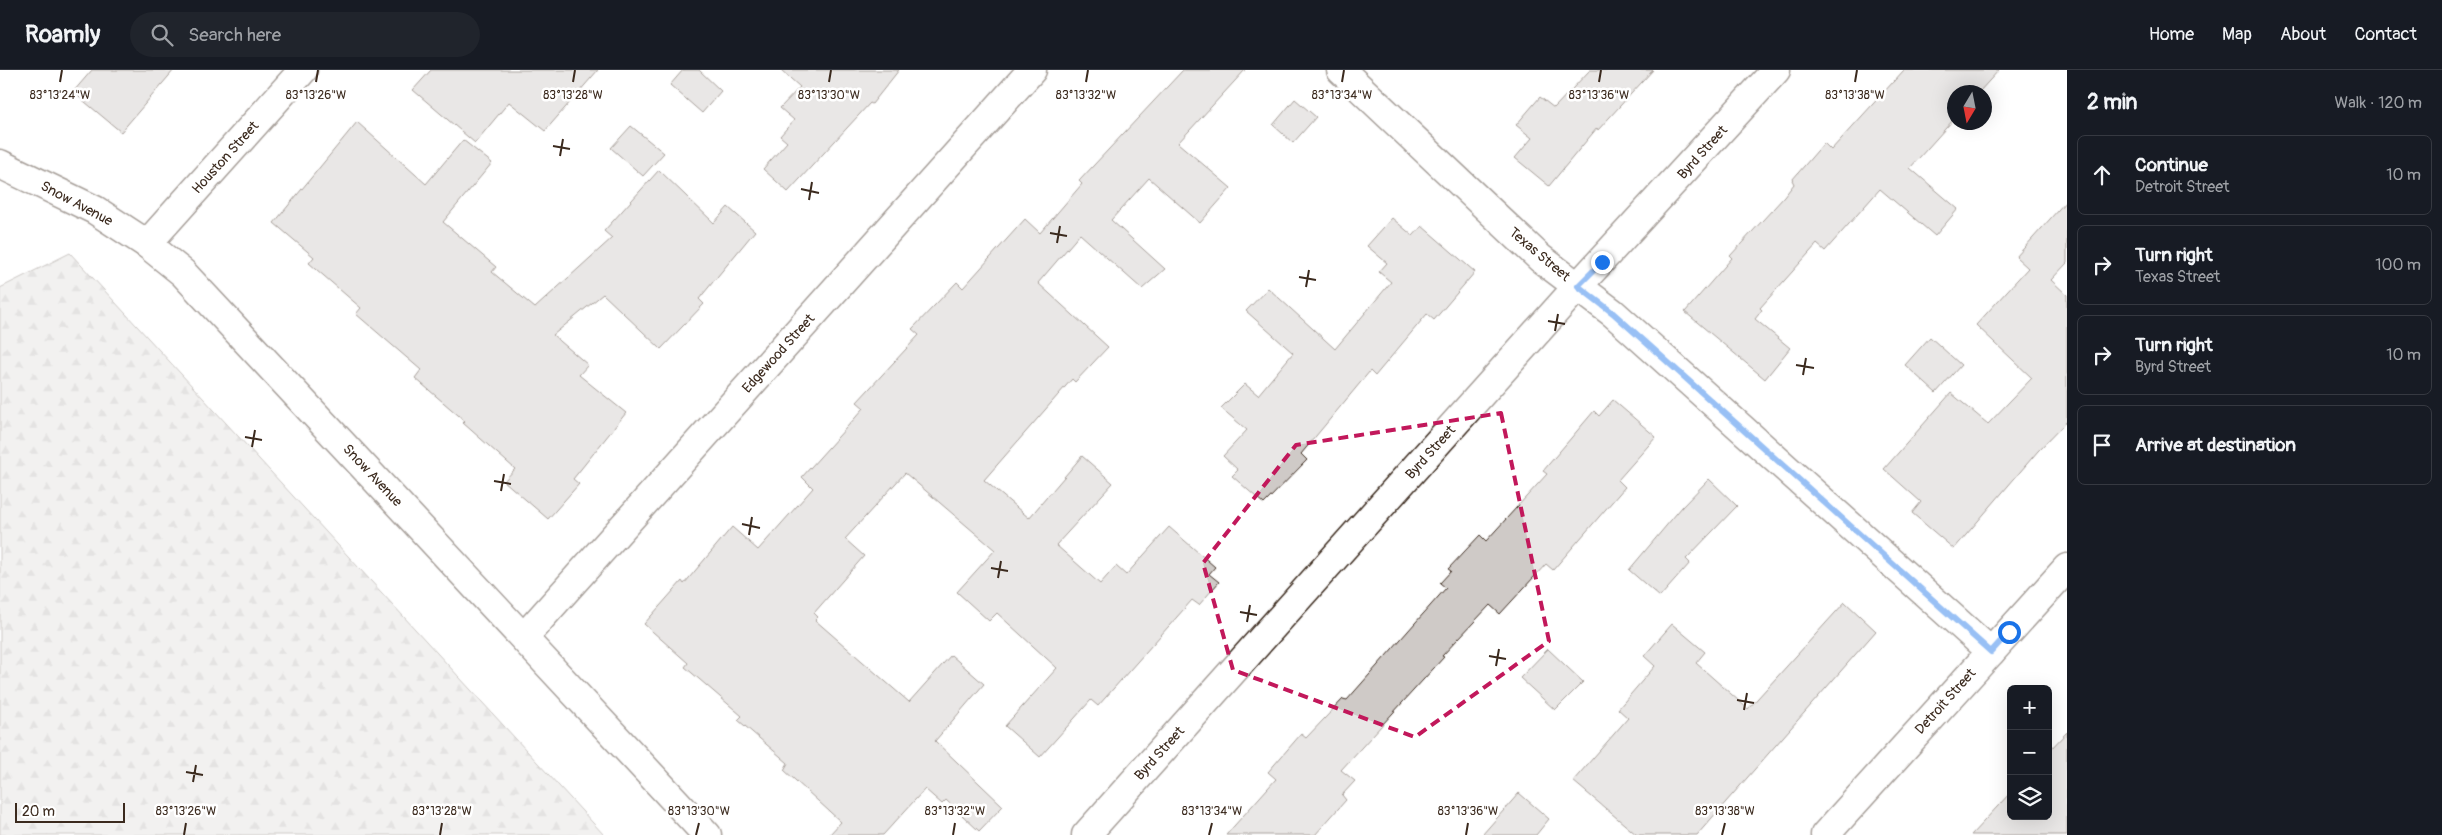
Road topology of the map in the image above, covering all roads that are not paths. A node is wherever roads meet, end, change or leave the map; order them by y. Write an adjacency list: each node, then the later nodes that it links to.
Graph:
1 (303, 70): 6 (street, Houston Street)
2 (1032, 70): 9 (street, Edgewood Street)
3 (1341, 70): 7 (street, Texas Street)
4 (1776, 70): 7 (street, Byrd Street)
5 (0, 164): 6 (street, Snow Avenue)
6 (147, 244): 9 (street, Snow Avenue)
7 (1578, 286): 10 (street, Texas Street); 12 (street, Byrd Street)
8 (2067, 568): 10 (street, Detroit Street)
9 (524, 637): 11 (street, Snow Avenue)
10 (1991, 652): 13 (street, Detroit Street)
11 (707, 835)
12 (1086, 835)
13 (1825, 835)

